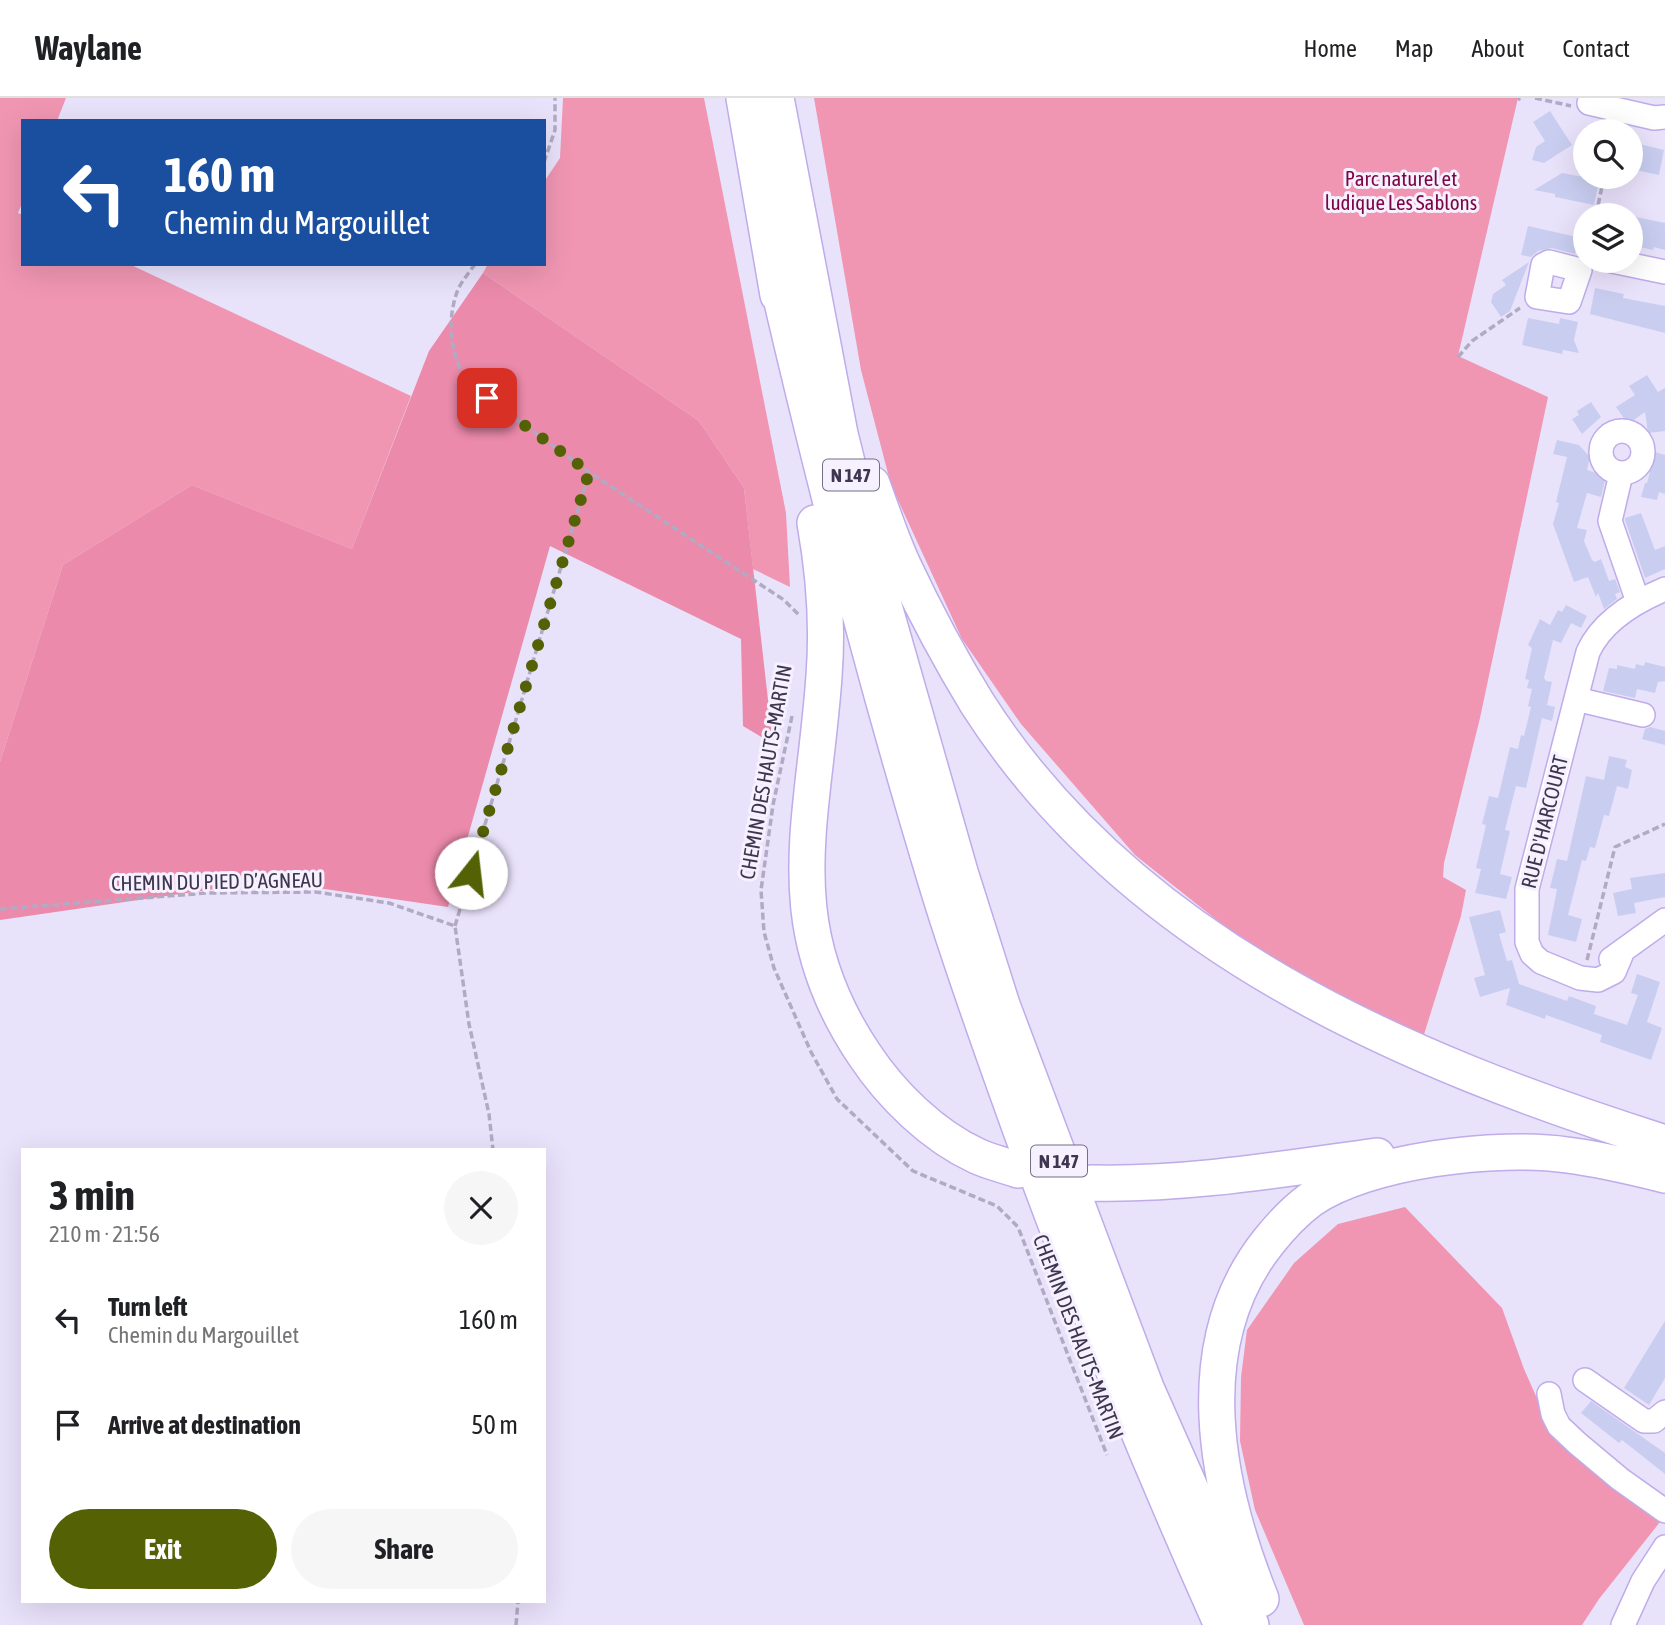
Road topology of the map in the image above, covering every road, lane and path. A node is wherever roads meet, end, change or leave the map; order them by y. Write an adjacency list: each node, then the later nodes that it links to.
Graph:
1 (555, 98): 7 (path)
2 (744, 98): 11 (highway, N 147)
3 (776, 98): 11 (highway, N 147)
4 (1535, 98): 5 (path)
5 (1602, 103): 6 (street)
6 (1665, 117)
7 (546, 156)
8 (1573, 264): 14 (street)
9 (474, 266): 16 (path)
10 (1643, 267): 12 (street)
11 (791, 268): 31 (highway); 34 (highway); 45 (highway, N 147); 46 (highway, N 147)
12 (1665, 272)
13 (1584, 273): 14 (street)
14 (1537, 297): 15 (path)
15 (1458, 357)
16 (589, 472): 20 (path); 27 (path)
17 (1621, 474): 19 (street)
18 (1665, 589): 19 (street, RUE D'HARCOURT)
19 (1638, 602): 21 (street, RUE D'HARCOURT)
20 (802, 623)
21 (1576, 699): 23 (street); 28 (street, RUE D'HARCOURT)
22 (794, 707): 40 (path, CHEMIN DES HAUTS-MARTIN)
23 (1643, 715)
24 (1665, 824): 30 (path)
25 (0, 909): 27 (path, CHEMIN DU PIED D’AGNEAU)
26 (1665, 920): 29 (street)
27 (456, 926): 32 (path)
28 (1528, 947): 29 (street); 30 (street)
29 (1622, 953): 30 (street)
30 (1585, 966)
31 (1665, 1143)
32 (493, 1148)
33 (1665, 1165): 36 (highway)
34 (1017, 1170)
35 (1665, 1175): 47 (highway)
36 (1092, 1183)
37 (1585, 1380): 39 (street)
38 (1549, 1394): 41 (street)
39 (1660, 1423)
40 (1107, 1455)
41 (1665, 1511)
42 (1665, 1548): 48 (street)
43 (518, 1603): 44 (path)
44 (516, 1625)
45 (1222, 1625)
46 (1251, 1625)
47 (1271, 1625)
48 (1623, 1625)

